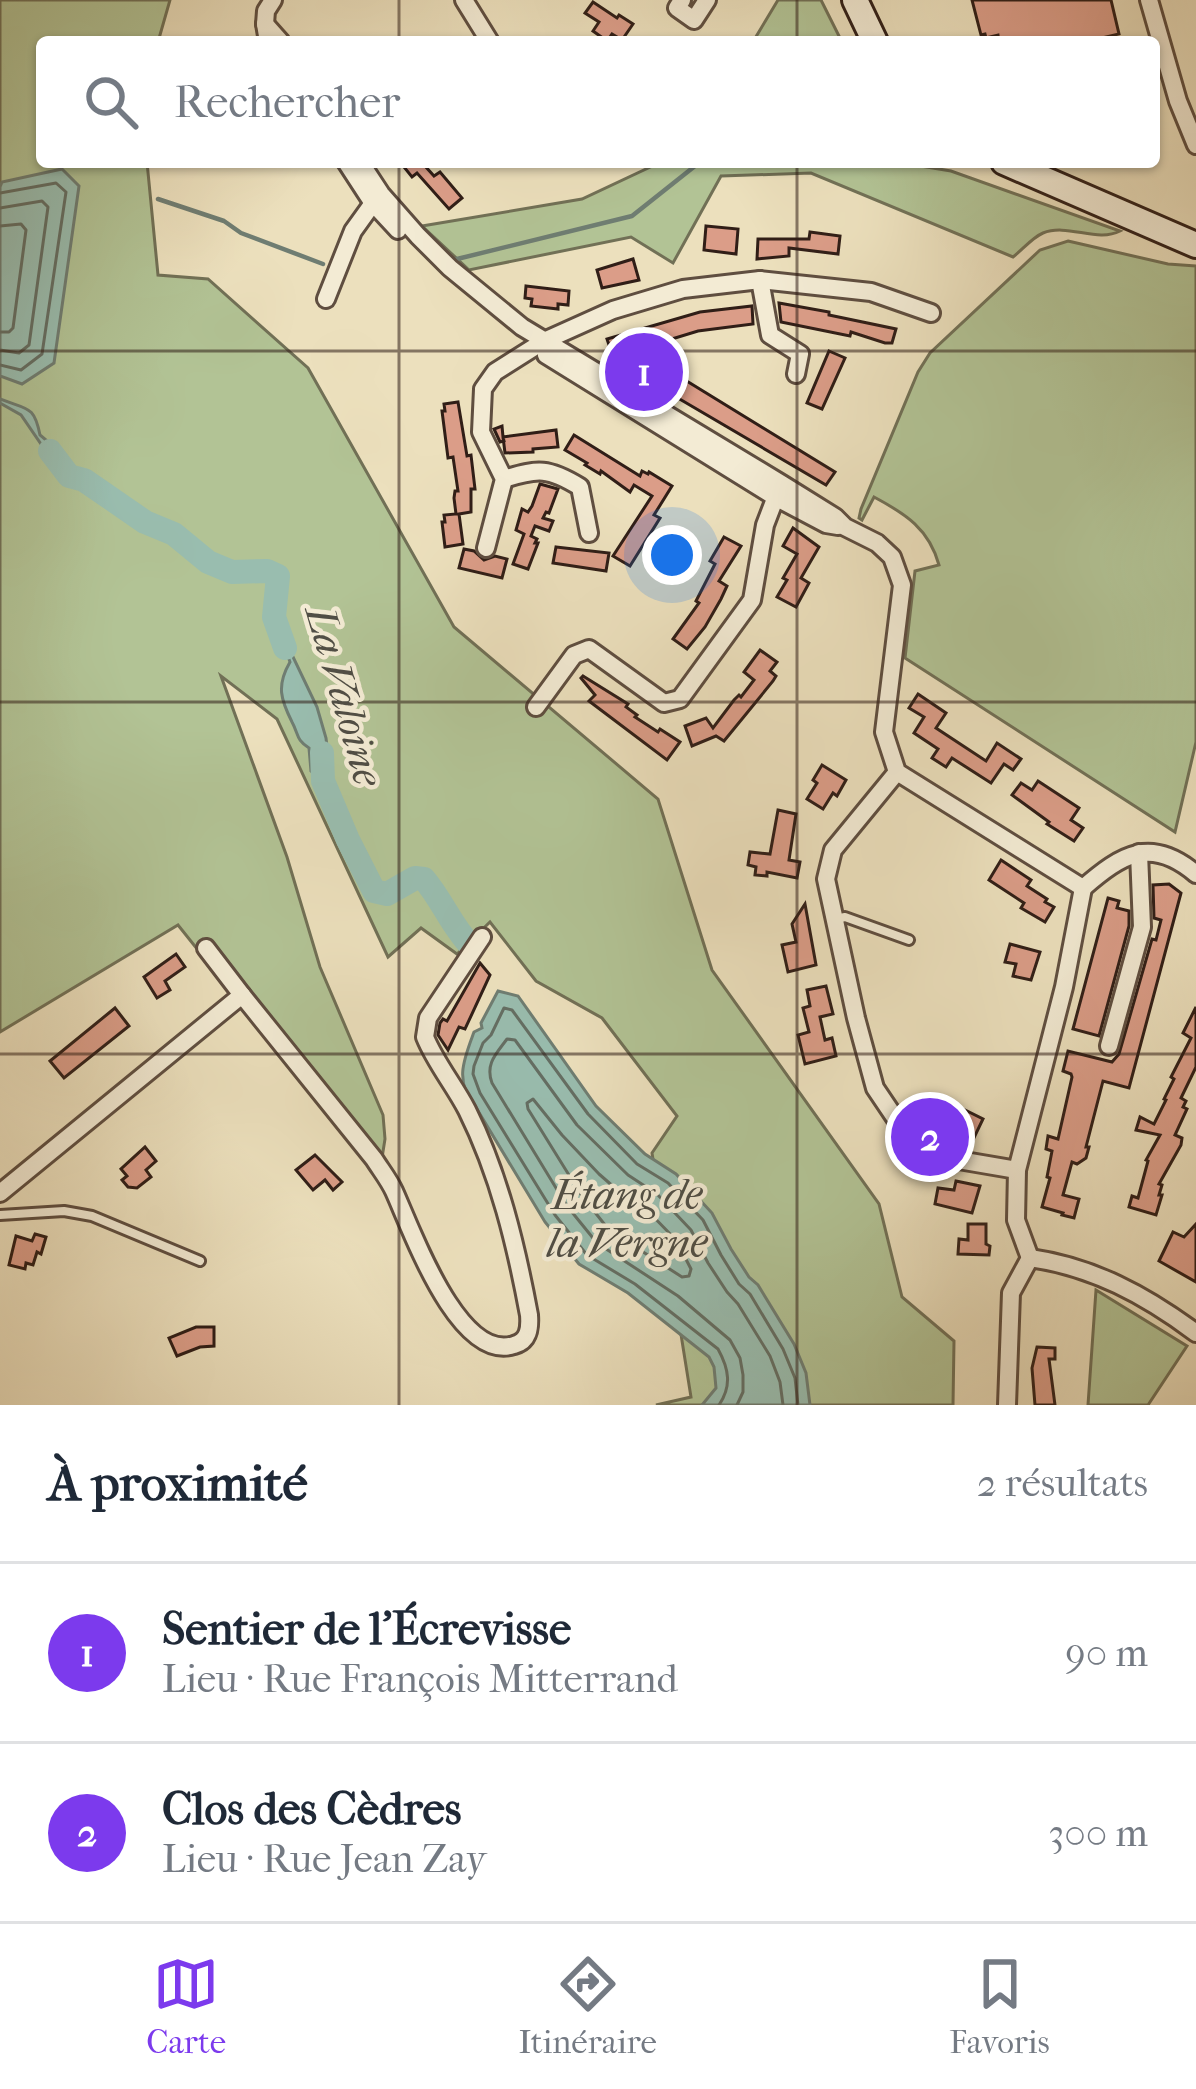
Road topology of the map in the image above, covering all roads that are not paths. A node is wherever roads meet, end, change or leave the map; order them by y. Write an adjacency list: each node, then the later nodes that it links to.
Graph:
1 (273, 0): 7 (street)
2 (464, 0): 8 (street)
3 (682, 0): 4 (street)
4 (707, 0)
5 (1149, 0): 10 (street)
6 (859, 8): 9 (main road)
7 (267, 33)
8 (486, 36)
9 (872, 36)
10 (1159, 36)
11 (1160, 38): 12 (street)
12 (1196, 145)
13 (351, 168): 16 (street)
14 (363, 168): 16 (street)
15 (1018, 168): 17 (main road)
16 (376, 198): 19 (street); 21 (street)
17 (1196, 245)
18 (760, 280): 20 (street); 21 (street); 22 (street)
19 (326, 299)
20 (931, 313)
21 (539, 345): 23 (street); 24 (street)
22 (796, 374)
23 (503, 479): 25 (street); 26 (street)
24 (779, 490): 27 (street); 28 (street)
25 (589, 533)
26 (486, 548)
27 (536, 707)
28 (897, 772): 31 (street); 32 (street)
29 (1139, 853): 30 (street); 31 (street); 37 (street)
30 (1196, 874)
31 (1083, 888): 38 (street)
32 (835, 919): 34 (lane); 38 (street)
33 (482, 937): 36 (street)
34 (909, 940)
35 (206, 948): 36 (street)
36 (242, 995): 39 (street)
37 (1109, 1046)
38 (1017, 1170): 41 (street)
39 (0, 1193)
40 (0, 1215): 42 (lane)
41 (1030, 1258): 43 (street); 44 (street)
42 (200, 1261)
43 (1196, 1333)
44 (1007, 1405)

